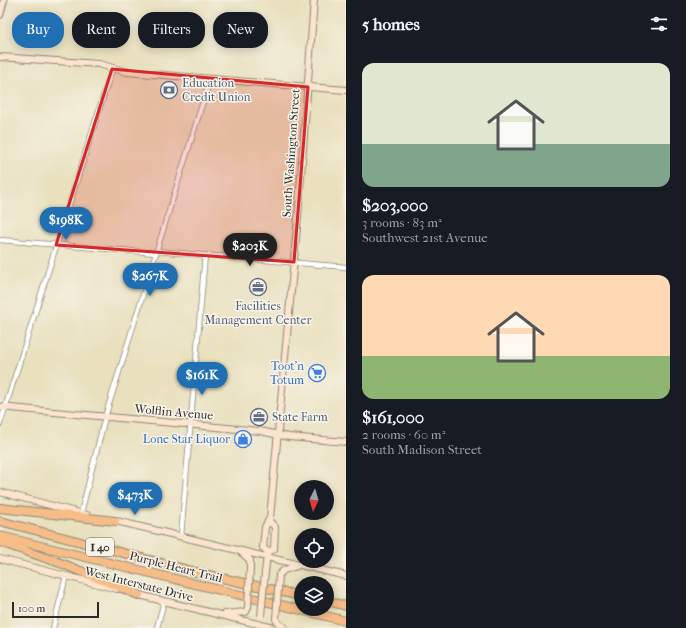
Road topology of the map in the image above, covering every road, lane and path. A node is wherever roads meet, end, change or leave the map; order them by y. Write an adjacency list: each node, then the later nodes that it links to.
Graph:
1 (4, 0): 3 (main road)
2 (314, 0): 7 (main road, South Washington Street)
3 (0, 15)
4 (0, 57): 5 (main road)
5 (112, 69): 6 (main road); 10 (street)
6 (210, 79): 7 (main road); 11 (street)
7 (308, 87): 8 (main road); 13 (main road, South Washington Street)
8 (346, 90)
9 (0, 240): 10 (street)
10 (56, 245): 11 (street); 15 (street)
11 (156, 252): 12 (street); 16 (street)
12 (205, 255): 13 (street); 18 (street)
13 (294, 262): 14 (street); 19 (main road, South Washington Street)
14 (346, 267)
15 (2, 407): 16 (main road, Wolflin Avenue); 17 (street)
16 (105, 417): 18 (main road, Wolflin Avenue); 23 (street)
17 (0, 424)
18 (191, 425): 19 (main road, Wolflin Avenue); 28 (street)
19 (278, 435): 20 (main road, Wolflin Avenue); 26 (main road, South Washington Street)
20 (346, 442)
21 (0, 492): 23 (main road)
22 (0, 508): 25 (highway)
23 (81, 513): 25 (main road)
24 (0, 521): 38 (highway, Purple Heart Trail / I 40)
25 (114, 521): 28 (main road)
26 (270, 522): 31 (main road, South Washington Street); 31 (main road, South Washington Street)
27 (0, 536): 44 (highway, Purple Heart Trail / I 40)
28 (181, 536): 30 (main road)
29 (0, 542): 39 (highway)
30 (240, 551): 31 (main road); 43 (main road, bridge)
31 (267, 555): 33 (main road); 45 (main road, South Washington Street, bridge)
32 (0, 559): 36 (main road, West Interstate Drive)
33 (294, 564)
34 (294, 567): 49 (main road, bridge)
35 (310, 568): 37 (main road)
36 (66, 576): 39 (main road, West Interstate Drive); 46 (street)
37 (346, 576)
38 (294, 594)
39 (139, 595): 40 (main road, West Interstate Drive)
40 (164, 602): 43 (main road, West Interstate Drive); 47 (street)
41 (334, 603): 42 (highway)
42 (346, 606)
43 (210, 613): 45 (main road, West Interstate Drive)
44 (346, 621)
45 (260, 626): 48 (main road, West Interstate Drive)
46 (53, 628)
47 (157, 628)
48 (274, 628)
49 (285, 628)

